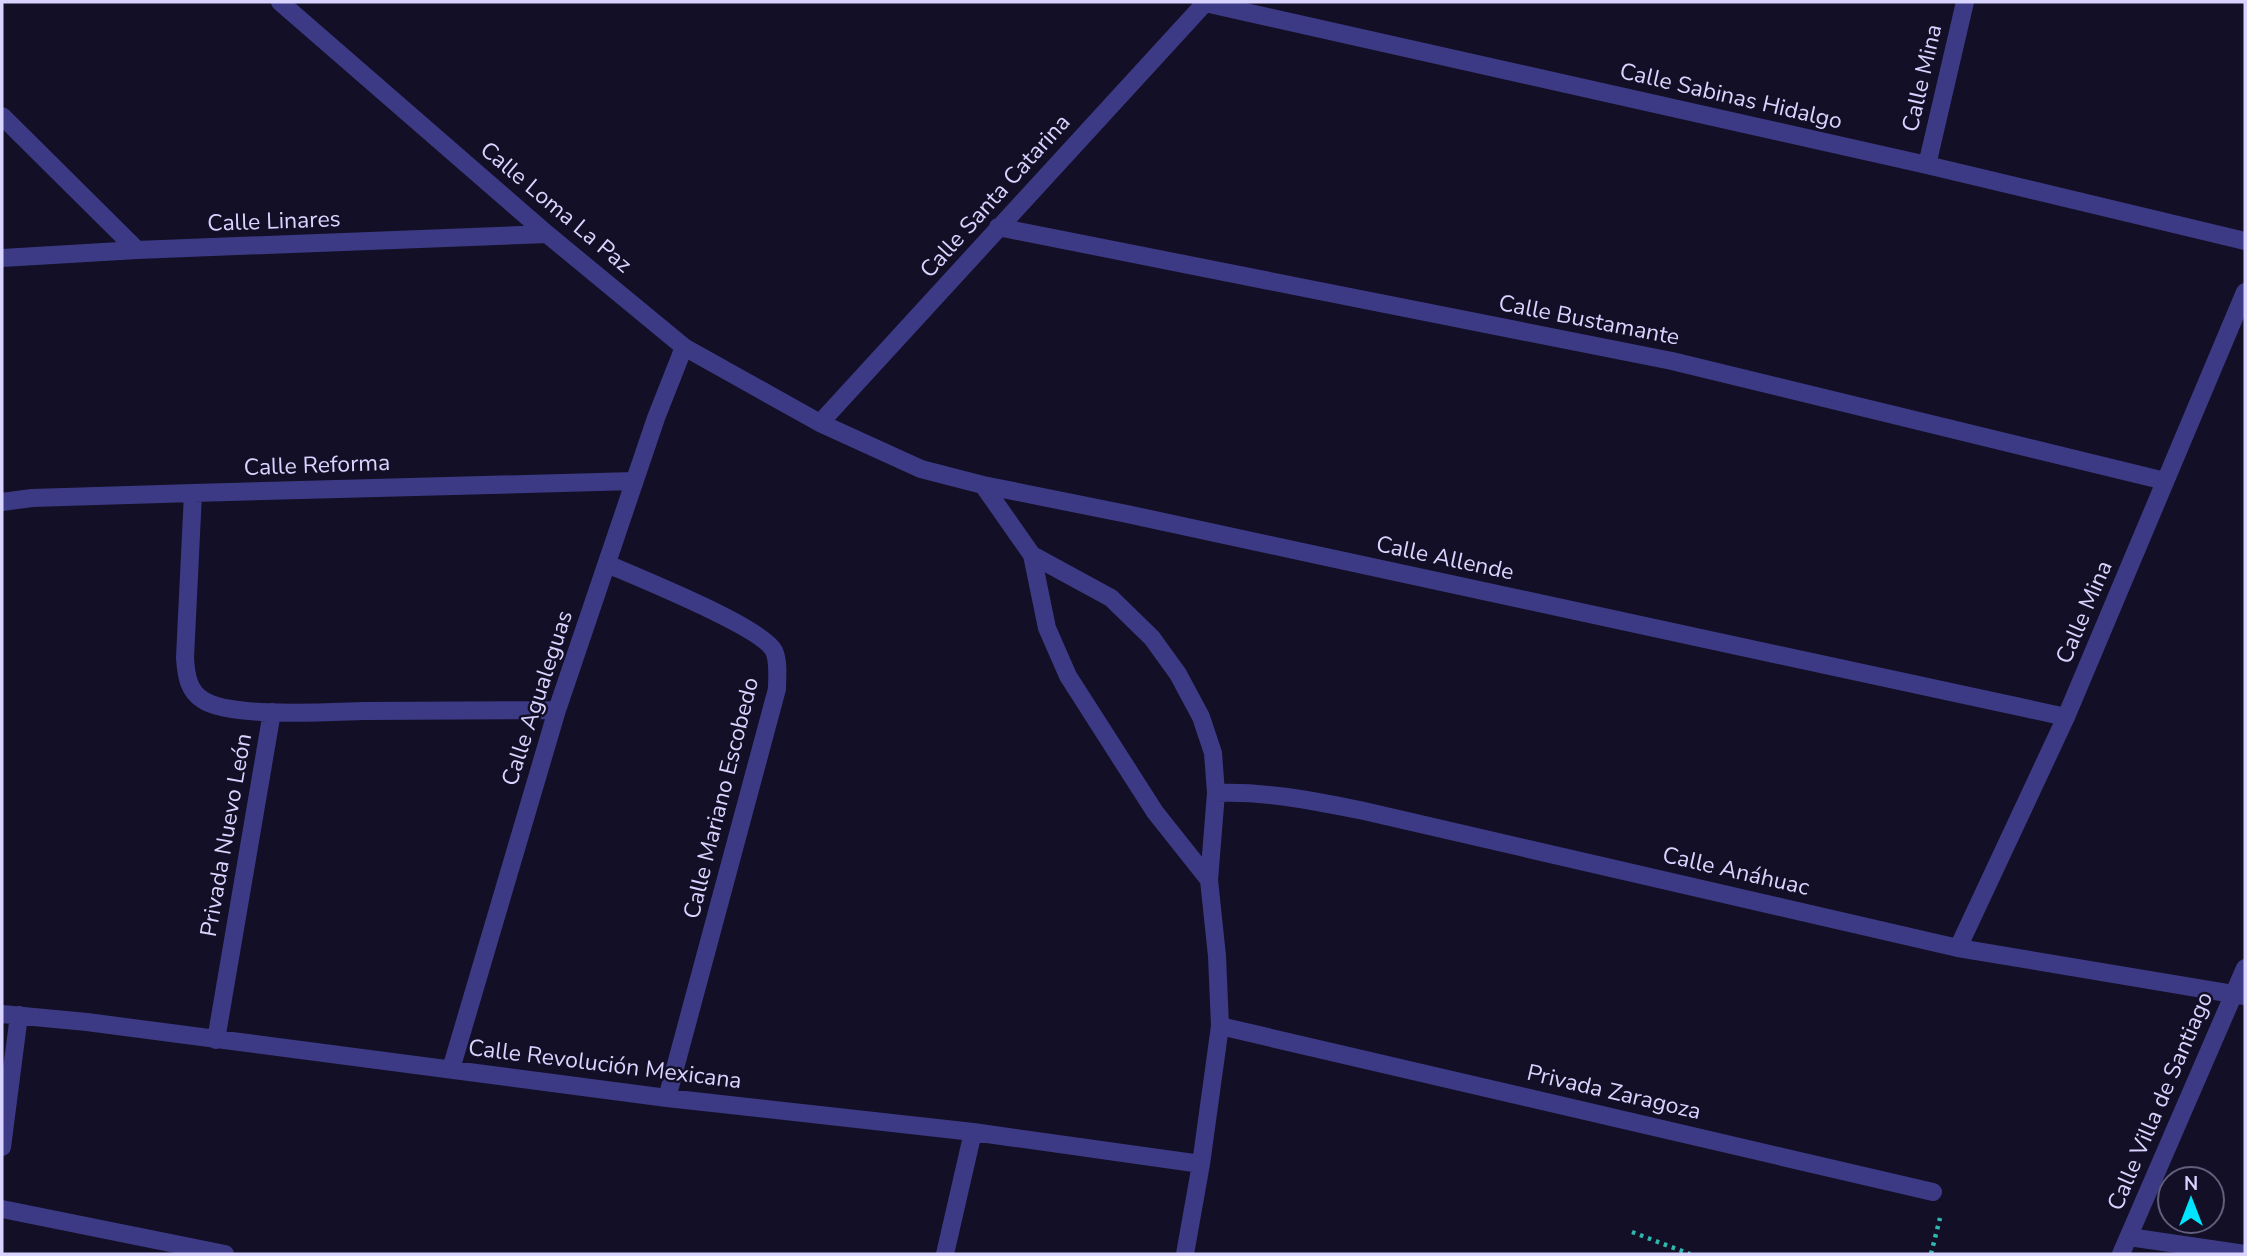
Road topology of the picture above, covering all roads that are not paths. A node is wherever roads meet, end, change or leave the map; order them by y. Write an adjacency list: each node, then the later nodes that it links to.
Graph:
1 (280, 2): 7 (street, Calle Loma La Paz)
2 (1205, 2): 5 (street, Calle Sabinas Hidalgo); 6 (street, Calle Santa Catarina)
3 (1965, 2): 5 (street, Calle Mina)
4 (2, 116): 9 (street)
5 (1927, 165): 8 (street, Calle Sabinas Hidalgo)
6 (998, 227): 13 (street, Calle Santa Catarina); 15 (street, Calle Bustamante)
7 (547, 234): 9 (street, Calle Linares); 12 (street, Calle Loma La Paz)
8 (2245, 241)
9 (137, 250): 10 (street, Calle Linares)
10 (2, 258)
11 (2245, 292): 15 (street, Calle Mina)
12 (684, 347): 13 (street, Calle Loma La Paz); 14 (street, Calle Agualeguas)
13 (820, 423): 16 (street, Calle Allende)
14 (634, 481): 17 (street, Calle Reforma); 20 (street, Calle Agualeguas)
15 (2165, 481): 23 (street, Calle Mina)
16 (983, 485): 19 (street); 23 (street, Calle Allende)
17 (193, 493): 18 (street, Calle Reforma); 22 (street)
18 (2, 502)
19 (1032, 555): 24 (street); 25 (street)
20 (607, 564): 21 (street, Calle Agualeguas); 33 (street, Calle Mariano Escobedo)
21 (557, 709): 22 (street, Privada Nuevo León); 32 (street, Calle Agualeguas)
22 (272, 712): 31 (street, Privada Nuevo León)
23 (2066, 717): 26 (street, Calle Mina)
24 (1216, 793): 25 (street); 26 (street, Calle Anáhuac)
25 (1209, 880): 30 (street)
26 (1958, 947): 28 (street, Calle Anáhuac)
27 (2245, 968): 28 (street, Calle Villa de Santiago)
28 (2239, 995): 39 (street, Calle Villa de Santiago)
29 (11, 1014): 31 (street, Calle Revolución Mexicana); 35 (street)
30 (1220, 1026): 36 (street); 37 (street, Privada Zaragoza)
31 (216, 1040): 32 (street, Calle Revolución Mexicana)
32 (452, 1069): 33 (street, Calle Revolución Mexicana)
33 (667, 1098): 34 (street, Calle Revolución Mexicana)
34 (973, 1132): 36 (street, Calle Revolución Mexicana); 41 (street)
35 (2, 1147)
36 (1201, 1164): 42 (street)
37 (1933, 1192)
38 (2, 1209): 40 (street)
39 (2129, 1237): 43 (street, Calle Villa de Santiago); 44 (street)
40 (226, 1254)
41 (945, 1254)
42 (1185, 1254)
43 (2121, 1254)
44 (2245, 1254)

